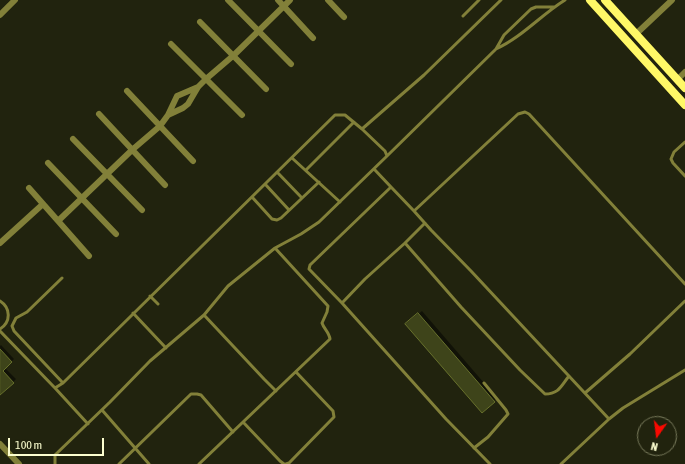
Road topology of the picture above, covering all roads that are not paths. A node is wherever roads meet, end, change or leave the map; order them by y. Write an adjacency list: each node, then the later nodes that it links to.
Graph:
1 (16, 0): 14 (street)
2 (228, 0): 18 (street)
3 (278, 0): 12 (street)
4 (290, 0): 12 (street)
5 (328, 0): 15 (street)
6 (479, 0): 16 (lane)
7 (501, 0): 38 (lane)
8 (565, 0): 13 (lane)
9 (590, 0): 32 (main road)
10 (605, 0): 19 (main road)
11 (672, 0): 19 (street)
12 (283, 6): 18 (street); 20 (street)
13 (554, 8): 22 (lane); 22 (lane)
14 (0, 15)
15 (344, 16)
16 (462, 16)
17 (200, 22): 23 (street)
18 (258, 31): 23 (street); 24 (street)
19 (636, 34): 27 (main road)
20 (313, 38)
21 (171, 44): 26 (street)
22 (496, 49): 42 (lane)
23 (234, 55): 26 (street); 30 (street)
24 (291, 64)
25 (685, 72): 27 (street)
26 (206, 79): 28 (street); 35 (street)
27 (677, 80): 29 (main road)
28 (198, 88): 34 (street); 34 (street)
29 (685, 88)
30 (266, 89)
31 (127, 90): 37 (street)
32 (685, 105)
33 (99, 114): 41 (street)
34 (168, 115): 37 (street)
35 (242, 115)
36 (354, 122): 38 (lane); 43 (lane); 47 (lane)
37 (160, 126): 41 (street); 44 (street)
38 (362, 128): 42 (lane)
39 (73, 139): 49 (street)
40 (685, 142): 50 (lane)
41 (132, 150): 49 (street); 53 (street)
42 (387, 156): 46 (lane)
43 (292, 158): 47 (lane); 48 (lane)
44 (193, 161)
45 (48, 163): 57 (street)
46 (374, 169): 54 (lane); 59 (lane)
47 (306, 170): 51 (lane)
48 (277, 172): 52 (lane); 58 (lane)
49 (107, 173): 57 (street); 61 (street)
50 (685, 176)
51 (319, 182): 58 (lane); 59 (lane)
52 (265, 184): 56 (lane); 62 (lane)
53 (165, 185)
54 (391, 187): 63 (lane); 76 (lane)
55 (29, 188): 60 (street)
56 (252, 197): 62 (lane); 73 (lane)
57 (81, 198): 64 (street); 66 (street)
58 (302, 198): 62 (lane)
59 (340, 202): 69 (lane)
60 (43, 204): 64 (street); 67 (street)
61 (142, 210)
62 (289, 210)
63 (414, 211): 65 (lane); 72 (lane)
64 (58, 221): 70 (street)
65 (425, 223): 68 (lane); 84 (lane)
66 (116, 234)
67 (0, 243)
68 (405, 243): 76 (lane); 84 (lane)
69 (275, 248): 79 (lane); 83 (lane)
70 (89, 256)
71 (62, 278): 85 (lane)
72 (685, 284)
73 (150, 296): 77 (lane); 78 (lane)
74 (0, 301): 80 (lane)
75 (685, 301): 89 (lane)
76 (342, 303): 97 (lane)
77 (158, 304)
78 (133, 313): 81 (lane); 85 (lane)
79 (204, 315): 81 (lane); 88 (lane)
80 (0, 330): 87 (lane)
81 (166, 348): 90 (lane)
82 (685, 370): 91 (lane)
83 (296, 372): 88 (lane); 104 (lane)
84 (568, 376): 89 (lane)
85 (63, 383): 87 (lane)
86 (484, 383): 97 (lane)
87 (55, 388): 93 (lane)
88 (276, 391): 92 (lane)
89 (585, 393): 91 (lane)
90 (102, 410): 93 (lane); 96 (lane)
91 (609, 419): 99 (lane)
92 (243, 422): 94 (lane); 104 (lane)
93 (88, 424): 100 (lane)
94 (233, 432): 96 (lane); 103 (lane)
95 (0, 444): 98 (street)
96 (135, 448): 101 (lane); 102 (lane)
97 (474, 448): 105 (lane)
98 (14, 462)
99 (563, 463)
100 (55, 464)
101 (119, 464)
102 (149, 464)
103 (199, 464)
104 (285, 464)
105 (490, 464)

